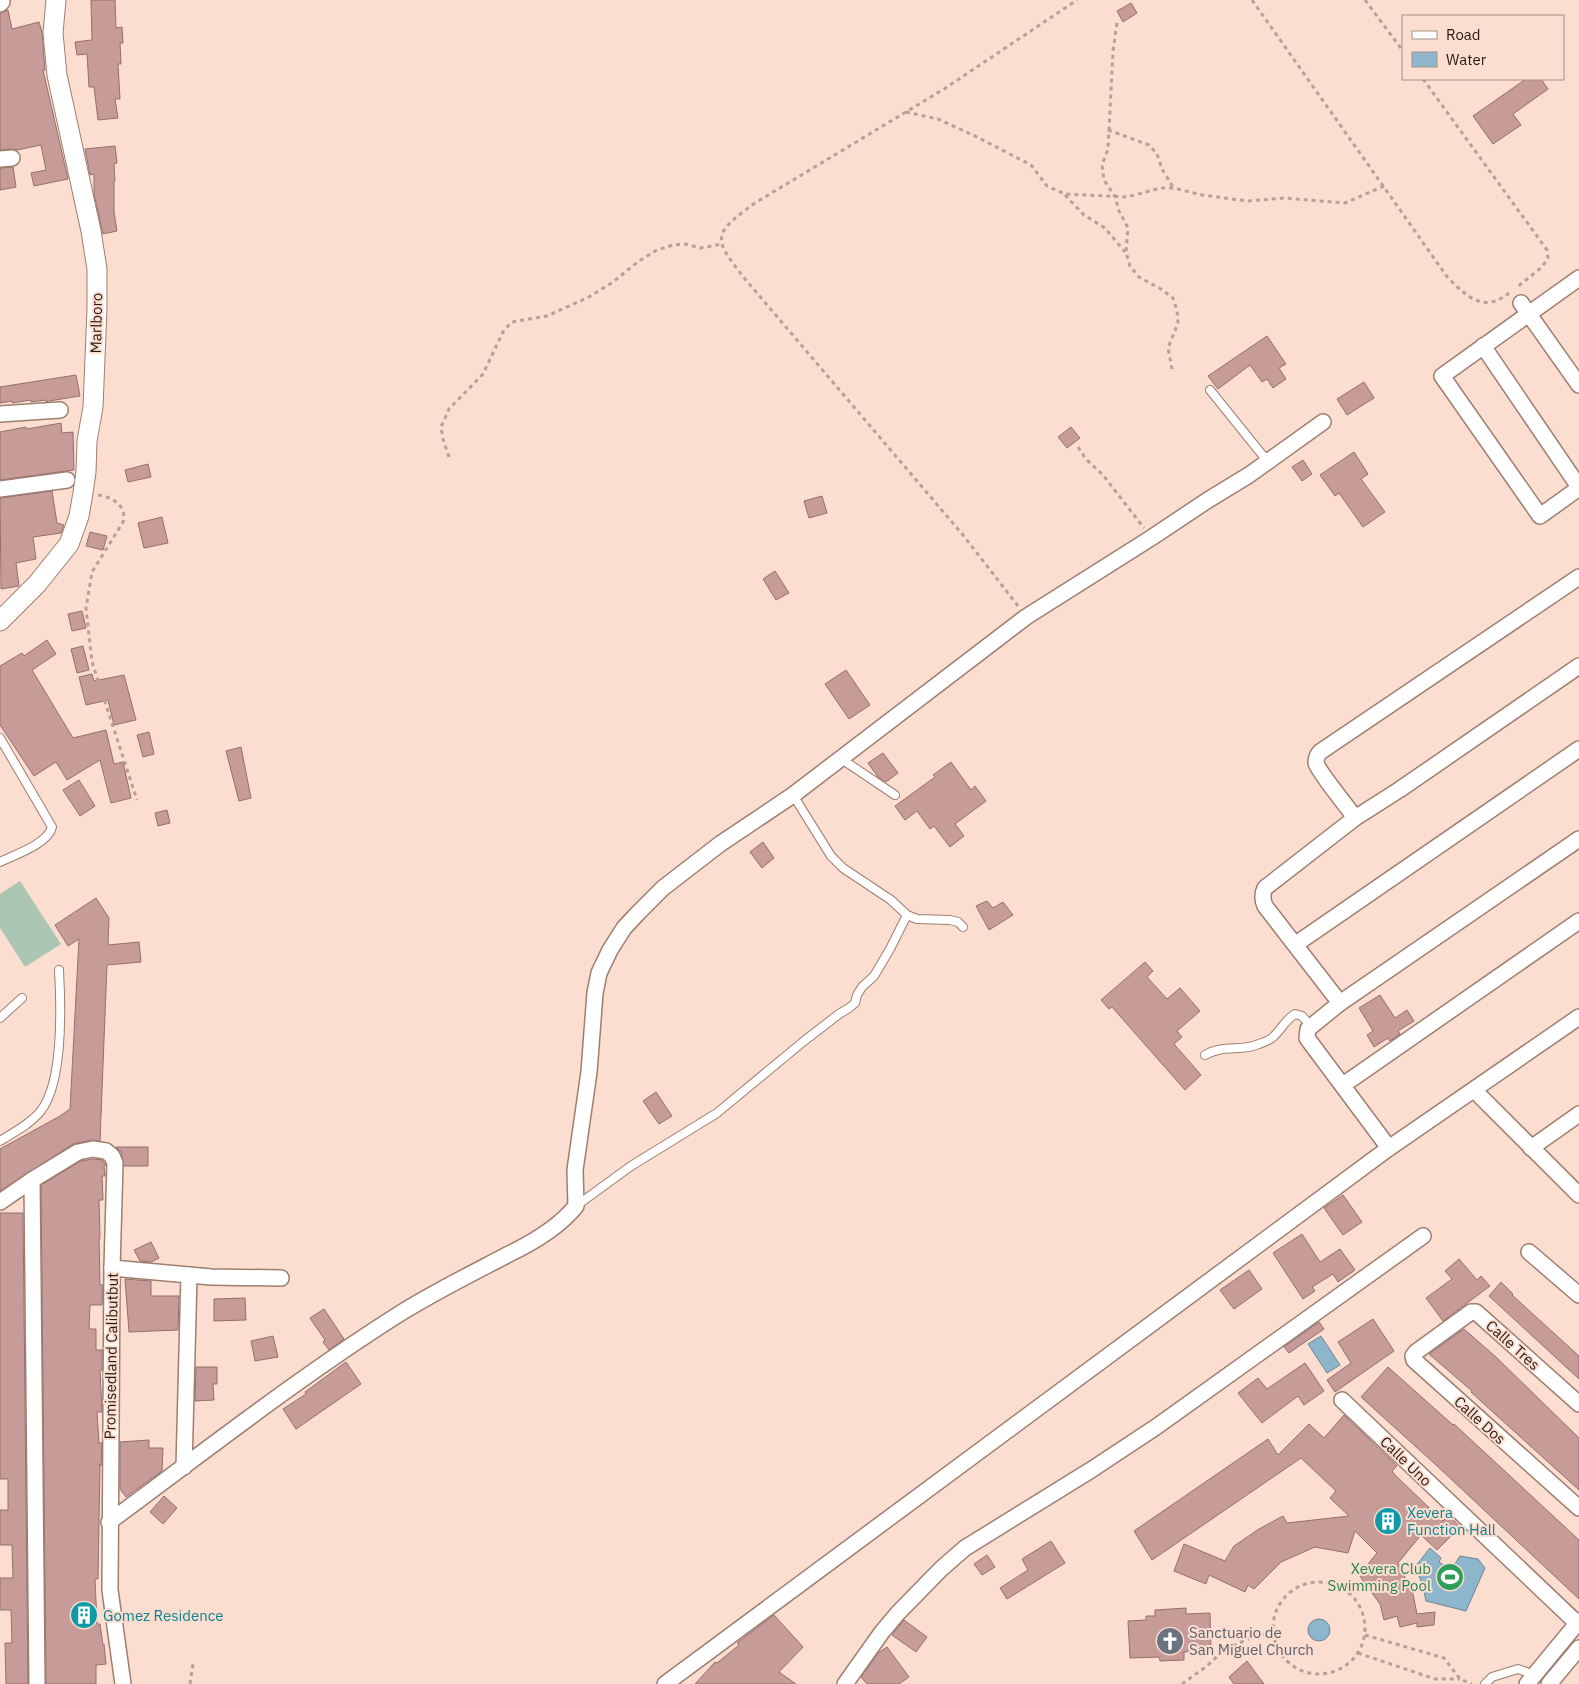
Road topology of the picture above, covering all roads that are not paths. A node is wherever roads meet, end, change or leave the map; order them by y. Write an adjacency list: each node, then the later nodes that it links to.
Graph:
1 (56, 0): 15 (street, Marlboro)
2 (1579, 278): 3 (street)
3 (1525, 308): 4 (street); 5 (street)
4 (1483, 346): 12 (street); 12 (street)
5 (1579, 385)
6 (1210, 390): 10 (lane)
7 (60, 410): 8 (street)
8 (0, 414)
9 (1323, 422): 10 (street)
10 (1268, 462): 19 (street)
11 (67, 480): 13 (street)
12 (1579, 487)
13 (0, 489)
14 (1579, 577): 22 (street)
15 (0, 621)
16 (1579, 666): 22 (street)
17 (0, 738): 24 (lane)
18 (1579, 749): 28 (street)
19 (840, 758): 20 (street); 21 (lane)
20 (793, 795): 25 (lane); 45 (street)
21 (895, 795)
22 (1356, 818): 28 (street)
23 (1579, 839): 31 (street)
24 (0, 862)
25 (907, 916): 27 (lane); 45 (lane)
26 (1579, 921): 36 (street)
27 (963, 927)
28 (1296, 944): 31 (street)
29 (59, 970): 39 (lane)
30 (22, 998): 33 (lane)
31 (1340, 1003): 34 (street)
32 (1579, 1017): 37 (street)
33 (0, 1018)
34 (1311, 1026): 35 (lane); 36 (street)
35 (1205, 1055)
36 (1343, 1086): 40 (street)
37 (1474, 1090): 40 (street); 41 (street)
38 (1579, 1114): 41 (street)
39 (0, 1140)
40 (1390, 1148): 64 (street)
41 (1531, 1148): 43 (street)
42 (32, 1180): 44 (street, Promisedland Calibutbut); 48 (street, Promisedland Calibutbut); 62 (street)
43 (1579, 1195)
44 (0, 1202)
45 (576, 1206): 55 (street)
46 (1423, 1236): 65 (street)
47 (1529, 1252): 51 (street)
48 (112, 1268): 49 (street); 57 (street, Promisedland Calibutbut)
49 (190, 1275): 50 (street); 55 (street)
50 (281, 1278)
51 (1579, 1295)
52 (1444, 1332): 54 (street, Calle Tres); 56 (street, Calle Dos)
53 (1342, 1400): 58 (street, Calle Uno)
54 (1579, 1404)
55 (184, 1467): 57 (street)
56 (1579, 1508)
57 (109, 1522): 63 (street, Promisedland Calibutbut)
58 (1578, 1623): 60 (street)
59 (1579, 1648): 61 (street)
60 (1531, 1680): 61 (lane); 66 (lane)
61 (1550, 1683)
62 (37, 1684)
63 (123, 1684)
64 (665, 1684)
65 (845, 1684)
66 (1485, 1684)

